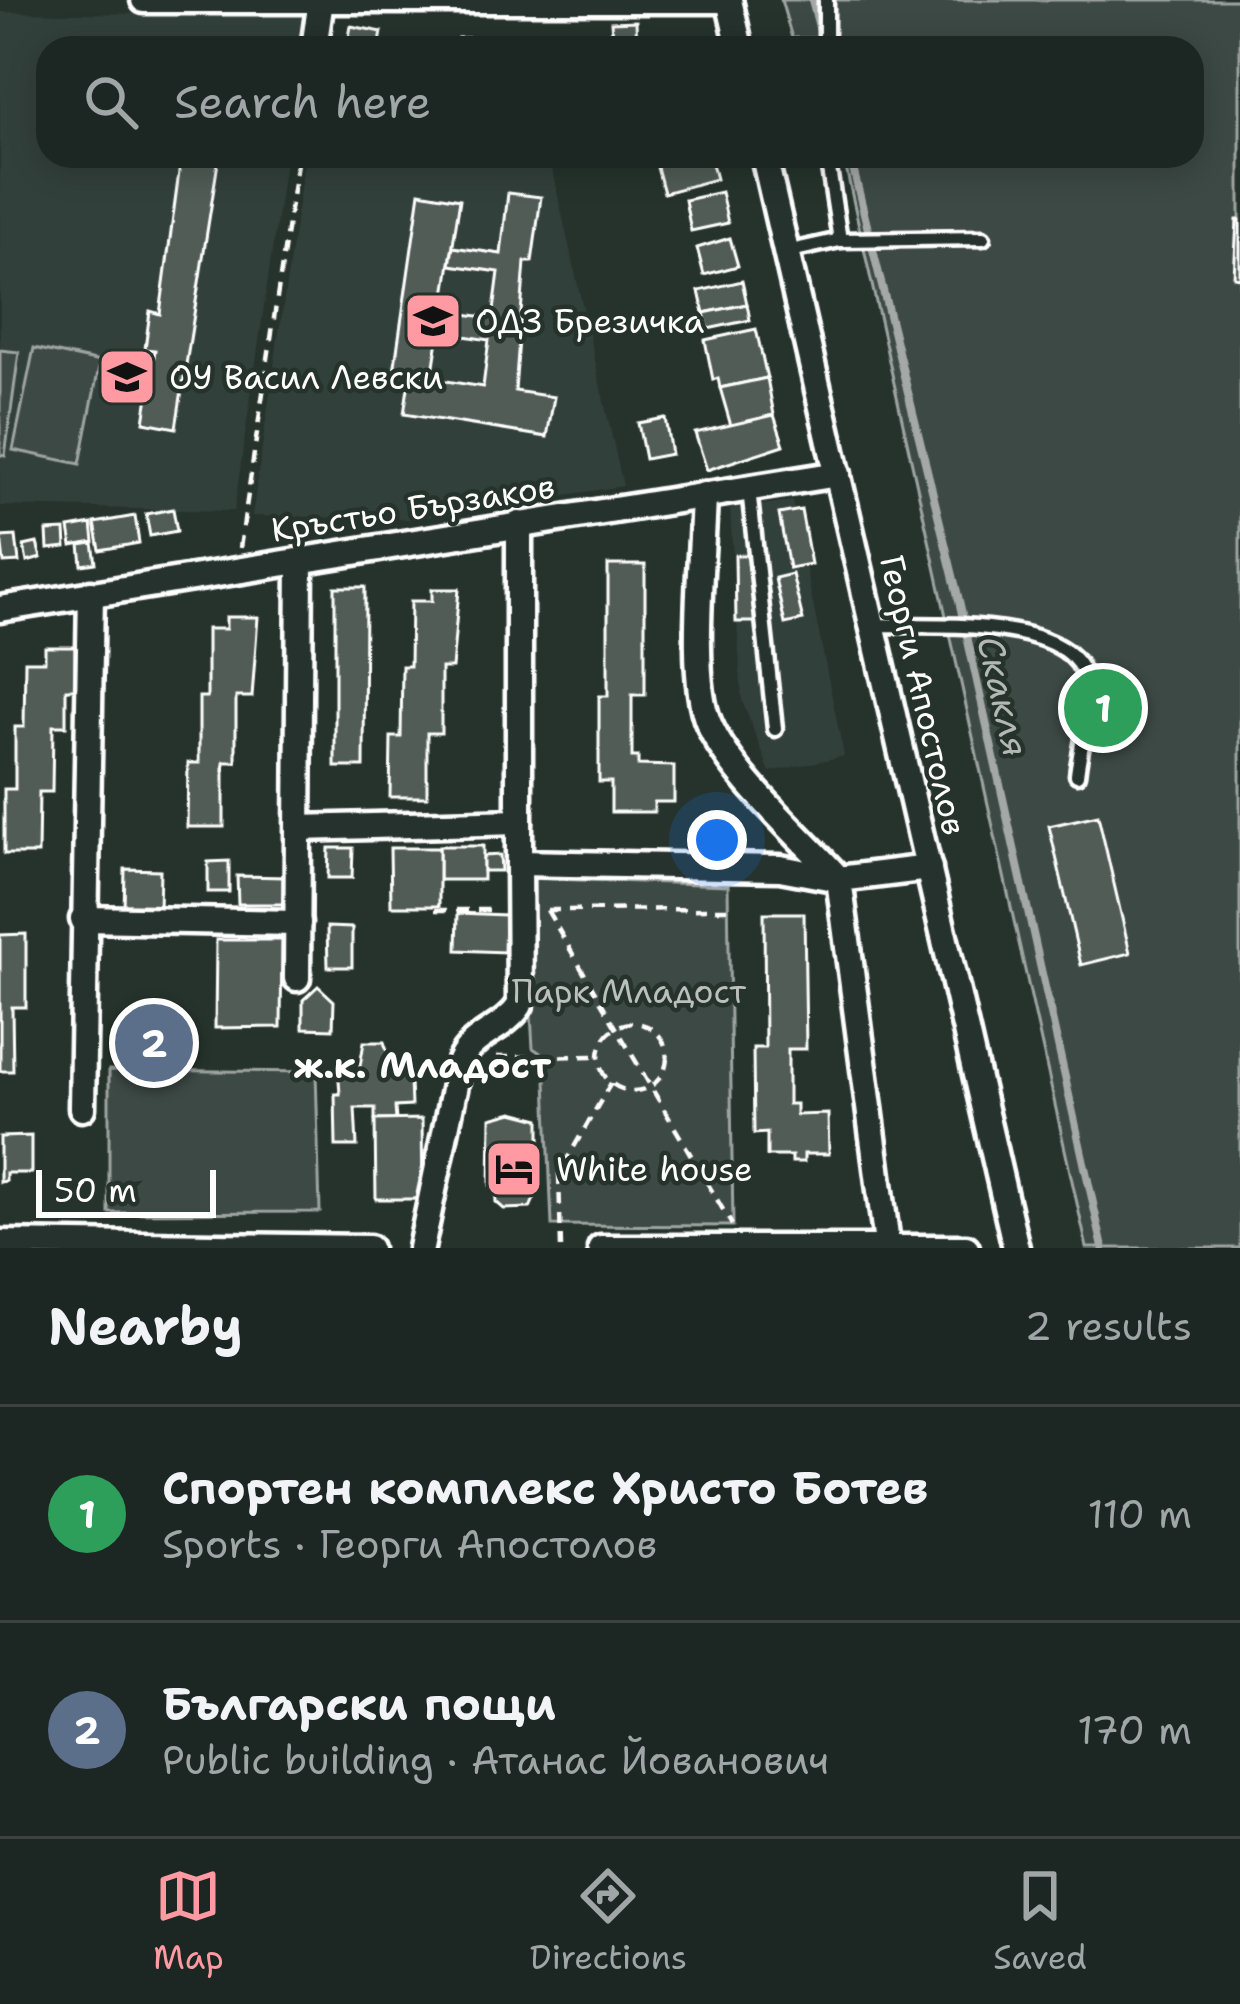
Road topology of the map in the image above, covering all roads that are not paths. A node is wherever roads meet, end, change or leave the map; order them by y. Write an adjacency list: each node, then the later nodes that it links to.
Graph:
1 (144, 0): 4 (street)
2 (729, 0): 4 (street); 6 (street)
3 (826, 0): 7 (lane)
4 (320, 2): 5 (street)
5 (316, 36)
6 (737, 36)
7 (826, 36)
8 (767, 168): 12 (street, Георги Апостолов)
9 (828, 168): 11 (lane)
10 (982, 238): 11 (lane)
11 (840, 240): 12 (lane)
12 (787, 252): 13 (street, Георги Апостолов)
13 (838, 474): 14 (street, Кръстьо Бързаков); 20 (street, Георги Апостолов)
14 (748, 488): 15 (street, Кръстьо Бързаков); 21 (lane)
15 (704, 495): 16 (street, Кръстьо Бързаков); 27 (street)
16 (519, 524): 17 (street, Кръстьо Бързаков); 23 (street)
17 (300, 561): 18 (street, Кръстьо Бързаков); 24 (street)
18 (91, 593): 19 (street, Кръстьо Бързаков); 28 (street)
19 (0, 609)
20 (873, 625): 22 (lane); 26 (street, Георги Апостолов)
21 (776, 729)
22 (1077, 775)
23 (519, 822): 24 (street); 25 (street)
24 (299, 828): 29 (street)
25 (519, 862): 27 (street); 38 (street)
26 (929, 868): 27 (street); 41 (street, Георги Апостолов)
27 (839, 879): 33 (street)
28 (82, 919): 29 (street); 31 (street)
29 (298, 923): 30 (street)
30 (297, 978)
31 (82, 1108)
32 (0, 1243): 34 (street)
33 (887, 1244): 35 (street); 40 (street)
34 (88, 1246): 36 (street)
35 (768, 1246): 39 (street)
36 (291, 1248): 37 (street)
37 (369, 1248)
38 (421, 1248)
39 (601, 1248)
40 (966, 1248)
41 (1016, 1248)

